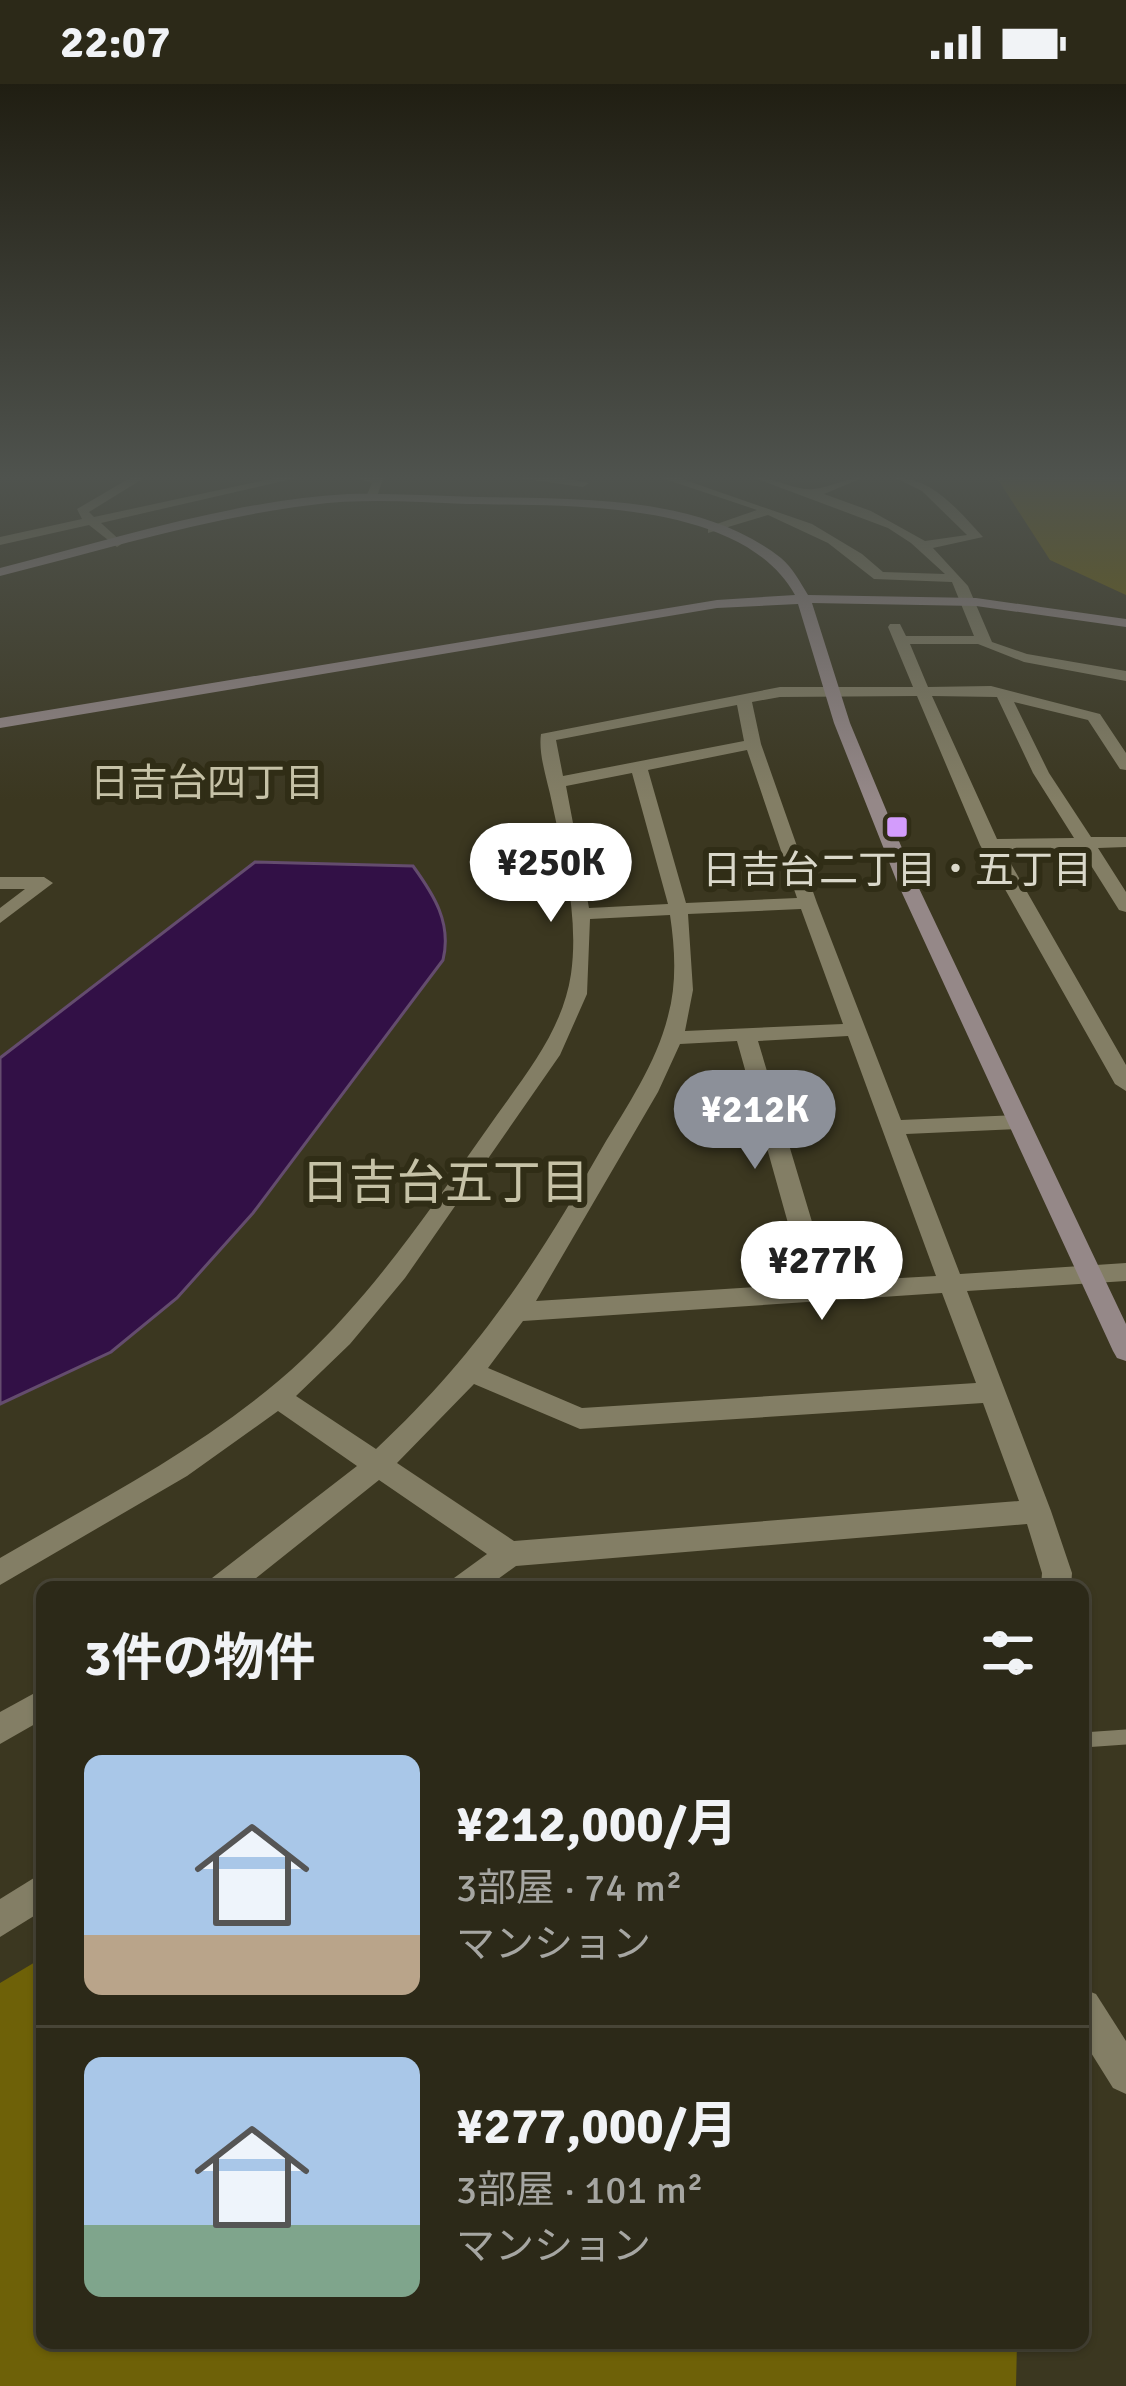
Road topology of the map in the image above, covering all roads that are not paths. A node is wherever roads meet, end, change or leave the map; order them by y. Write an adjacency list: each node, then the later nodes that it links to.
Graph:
1 (794, 585): 3 (street)
2 (960, 585): 4 (street)
3 (802, 599): 4 (street); 8 (street); 12 (street)
4 (971, 604): 5 (street); 6 (street)
5 (1126, 623)
6 (983, 640): 7 (street); 9 (street)
7 (1126, 676)
8 (830, 691): 9 (street); 11 (street); 30 (street)
9 (918, 691): 10 (street); 19 (street)
10 (1003, 694): 14 (street); 18 (street)
11 (744, 699): 13 (street); 16 (street)
12 (0, 723)
13 (753, 745): 15 (street); 21 (street)
14 (1126, 765)
15 (639, 767): 16 (street); 23 (street)
16 (555, 783): 24 (street)
17 (1126, 842): 18 (street)
18 (1086, 844): 19 (street); 22 (street)
19 (989, 845): 29 (street)
20 (0, 883): 25 (street)
21 (808, 903): 23 (street); 26 (street)
22 (1126, 906)
23 (678, 909): 24 (street); 28 (street)
24 (579, 914): 40 (street)
25 (0, 917)
26 (854, 1030): 27 (street); 31 (street)
27 (746, 1035): 28 (street); 35 (street)
28 (674, 1038): 36 (street)
29 (1126, 1084)
30 (1018, 1122): 31 (street); 33 (street)
31 (891, 1128): 34 (street)
32 (1126, 1272): 33 (street)
33 (1090, 1275): 34 (street); 37 (street)
34 (951, 1284): 35 (street); 39 (street)
35 (820, 1292): 36 (street)
36 (514, 1312): 38 (street)
37 (1126, 1351)
38 (470, 1371): 39 (street); 41 (street)
39 (991, 1392): 42 (street)
40 (277, 1397): 41 (street); 44 (street)
41 (378, 1465): 43 (street); 45 (street)
42 (1037, 1511): 43 (street); 47 (street)
43 (510, 1554): 46 (street)
44 (0, 1574)
45 (230, 1581)
46 (472, 1581)
47 (1057, 1581)
48 (36, 1707): 49 (street)
49 (0, 1730)
50 (1126, 1737): 51 (lane)
51 (1089, 1740)
52 (36, 1894): 53 (street)
53 (0, 1920)
54 (1089, 2017): 55 (street)
55 (1126, 2075)

